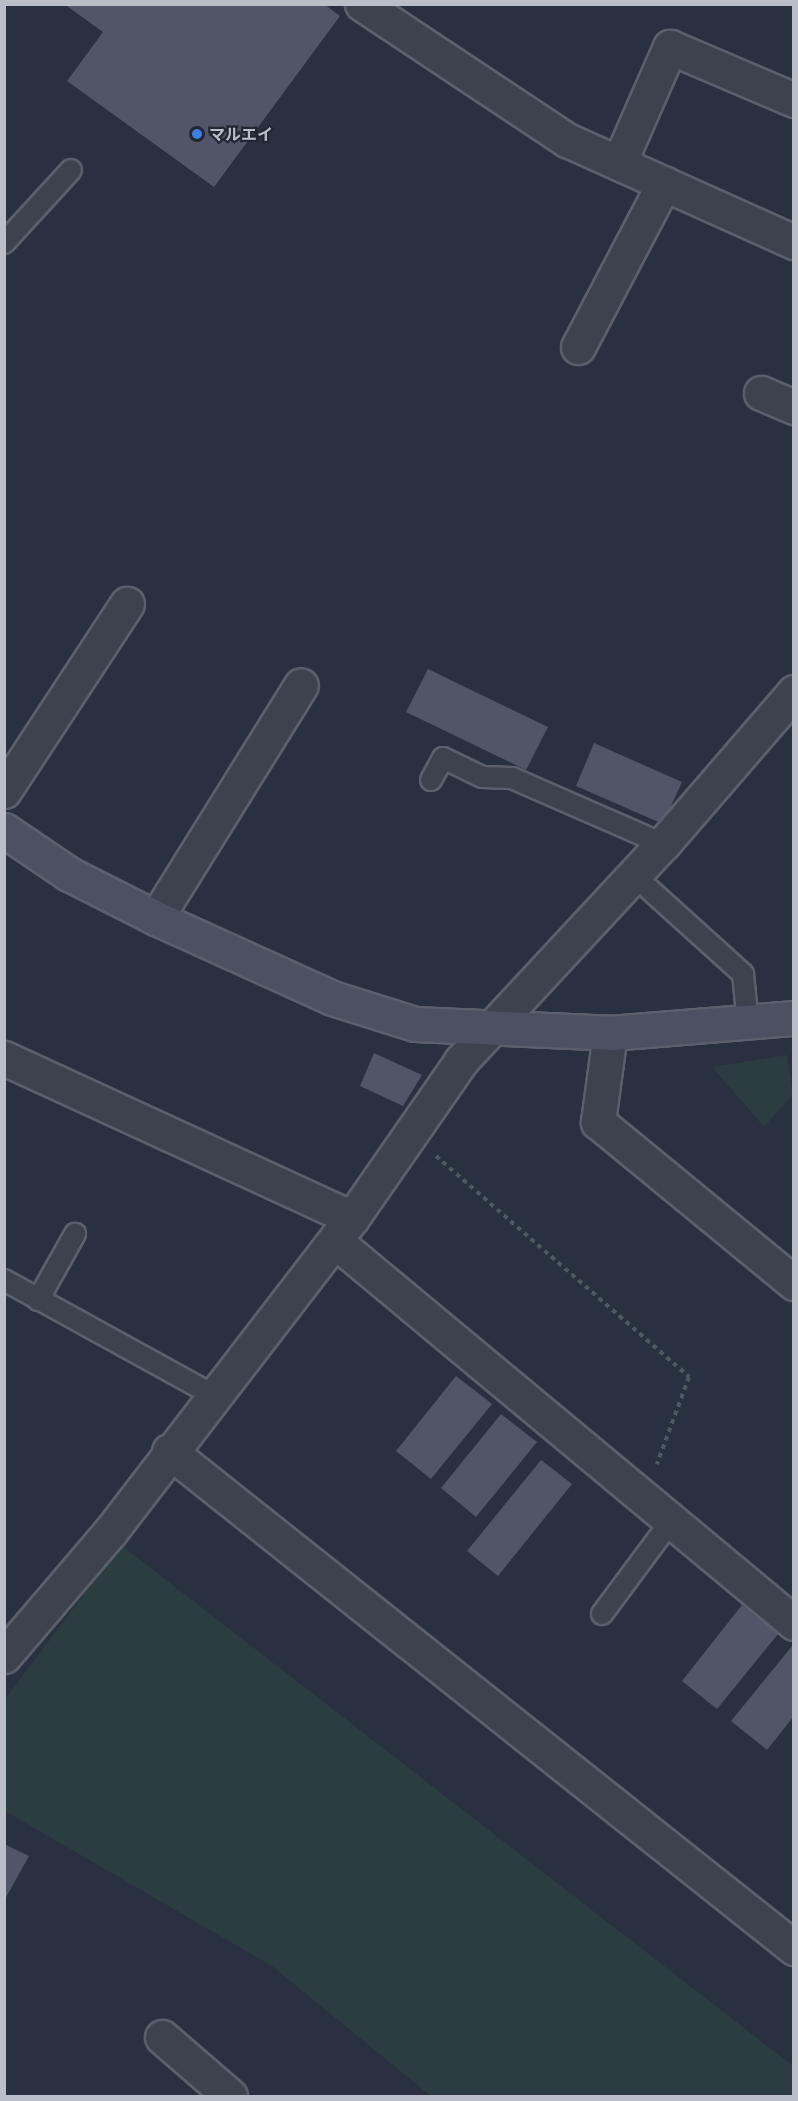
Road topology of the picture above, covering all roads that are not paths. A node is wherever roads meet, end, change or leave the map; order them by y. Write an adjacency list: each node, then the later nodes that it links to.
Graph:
1 (362, 4): 3 (street)
2 (794, 100): 3 (street)
3 (619, 163): 5 (street)
4 (70, 170): 7 (lane)
5 (664, 183): 6 (street); 8 (street)
6 (794, 242)
7 (4, 243)
8 (578, 347)
9 (761, 393): 10 (street)
10 (794, 407)
11 (127, 603): 15 (street)
12 (301, 685): 19 (street)
13 (794, 692): 17 (street)
14 (431, 780): 17 (lane)
15 (4, 791)
16 (4, 830): 19 (street)
17 (663, 844): 22 (street)
18 (649, 889): 21 (lane)
19 (156, 918): 22 (street)
20 (794, 1018): 21 (street)
21 (748, 1023): 23 (street)
22 (492, 1031): 23 (street); 25 (street)
23 (610, 1033): 28 (street)
24 (4, 1058): 25 (street)
25 (343, 1230): 30 (street); 32 (street)
26 (75, 1234): 29 (lane)
27 (4, 1280): 29 (lane)
28 (794, 1283)
29 (38, 1300): 30 (lane)
30 (213, 1395): 31 (street)
31 (169, 1451): 35 (street); 36 (street)
32 (671, 1521): 33 (lane); 34 (street)
33 (602, 1614)
34 (794, 1623)
35 (4, 1656)
36 (794, 1948)
37 (162, 2037): 38 (street)
38 (230, 2097)

